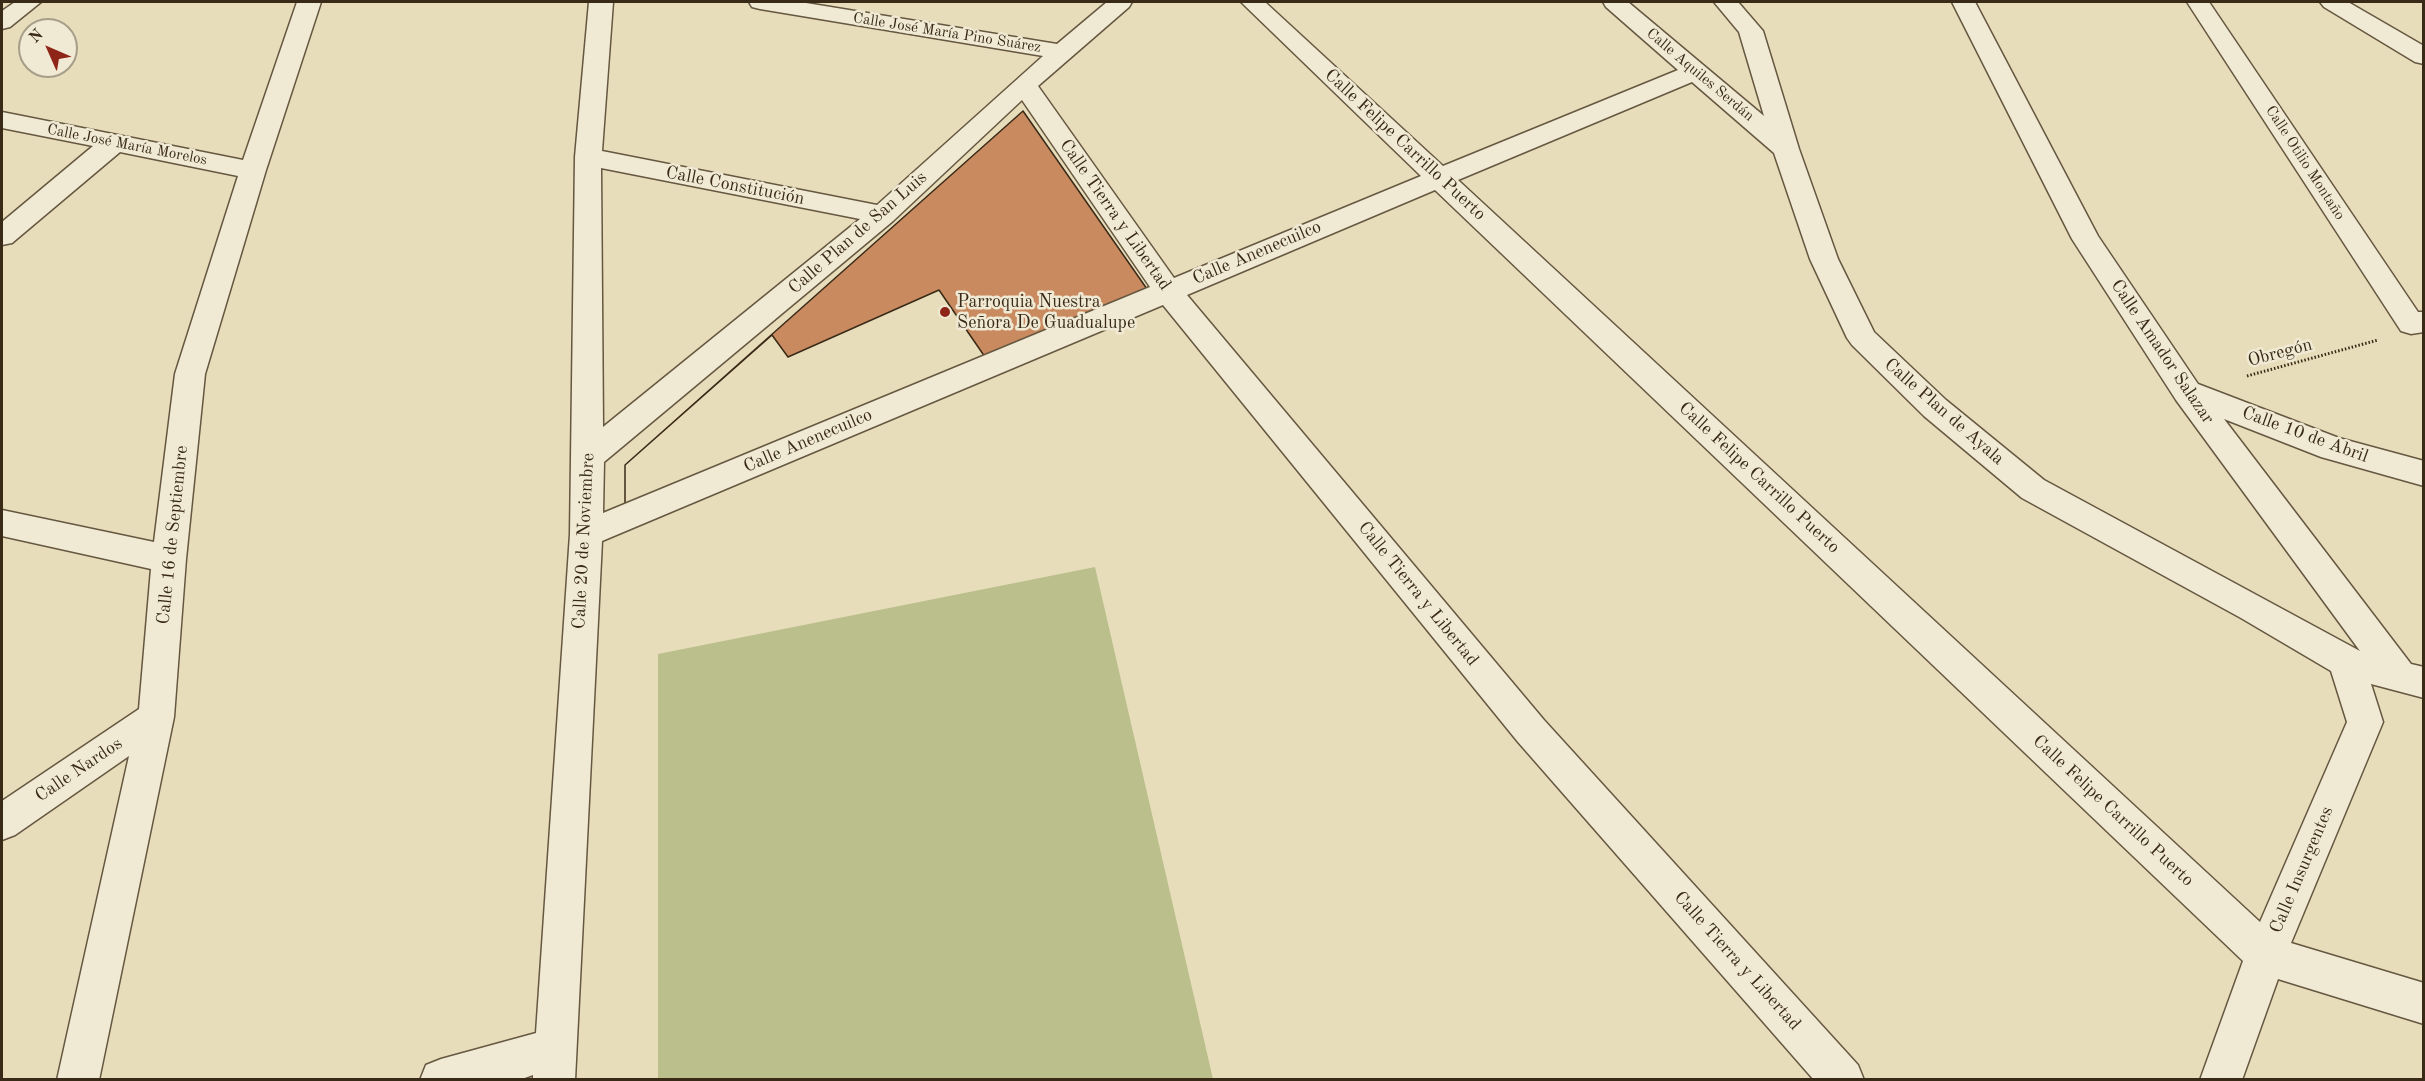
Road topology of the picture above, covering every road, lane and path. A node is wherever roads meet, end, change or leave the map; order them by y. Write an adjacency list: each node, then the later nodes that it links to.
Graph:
1 (29, 2): 12 (street)
2 (309, 2): 21 (street, Calle 16 de Septiembre)
3 (601, 2): 20 (street, Calle 20 de Noviembre)
4 (760, 2): 13 (street, Calle José María Pino Suárez)
5 (1121, 2): 13 (street, Calle Plan de San Luis)
6 (1252, 2): 22 (street, Calle Felipe Carrillo Puerto)
7 (1614, 2): 15 (street, Calle Aquiles Serdán)
8 (1726, 2): 19 (street, Calle Plan de Ayala)
9 (1964, 2): 28 (street, Calle Amador Salazar)
10 (2198, 2): 26 (street, Calle Otilio Montaño)
11 (2332, 2): 14 (street)
12 (2, 22)
13 (1062, 52): 16 (street, Calle Plan de San Luis)
14 (2424, 57)
15 (1696, 71): 19 (street, Calle Aquiles Serdán); 22 (street, Calle Anenecuilco)
16 (1024, 85): 23 (street, Calle Plan de San Luis); 25 (street, Calle Tierra y Libertad)
17 (2, 120): 18 (street, Calle José María Morelos)
18 (116, 142): 21 (street, Calle José María Morelos); 24 (street)
19 (1786, 149): 34 (street, Calle Plan de Ayala)
20 (588, 157): 23 (street, Calle Constitución); 29 (street, Calle 20 de Noviembre)
21 (253, 170): 33 (street, Calle 16 de Septiembre)
22 (1439, 177): 25 (street, Calle Anenecuilco); 38 (street, Calle Felipe Carrillo Puerto)
23 (883, 215): 29 (street, Calle Plan de San Luis)
24 (2, 236)
25 (1168, 291): 32 (street, Calle Anenecuilco); 43 (street, Calle Tierra y Libertad)
26 (2417, 323)
27 (2379, 340): 28 (path, Obregón)
28 (2187, 392): 30 (street, Calle 10 de Abril); 35 (street, Calle Amador Salazar)
29 (588, 457): 32 (street, Calle 20 de Noviembre)
30 (2424, 474)
31 (2, 523): 33 (street)
32 (586, 534): 40 (street, Calle 20 de Noviembre)
33 (169, 559): 36 (street, Calle 16 de Septiembre)
34 (2346, 662): 35 (street, Calle Plan de Ayala); 38 (street, Calle Insurgentes)
35 (2412, 680)
36 (156, 717): 37 (street, Calle Nardos); 41 (street, Calle 16 de Septiembre)
37 (2, 822)
38 (2266, 955): 39 (street); 44 (street, Calle Insurgentes)
39 (2424, 1004)
40 (555, 1064): 42 (street)
41 (78, 1080)
42 (441, 1080)
43 (1843, 1080)
44 (2221, 1080)

